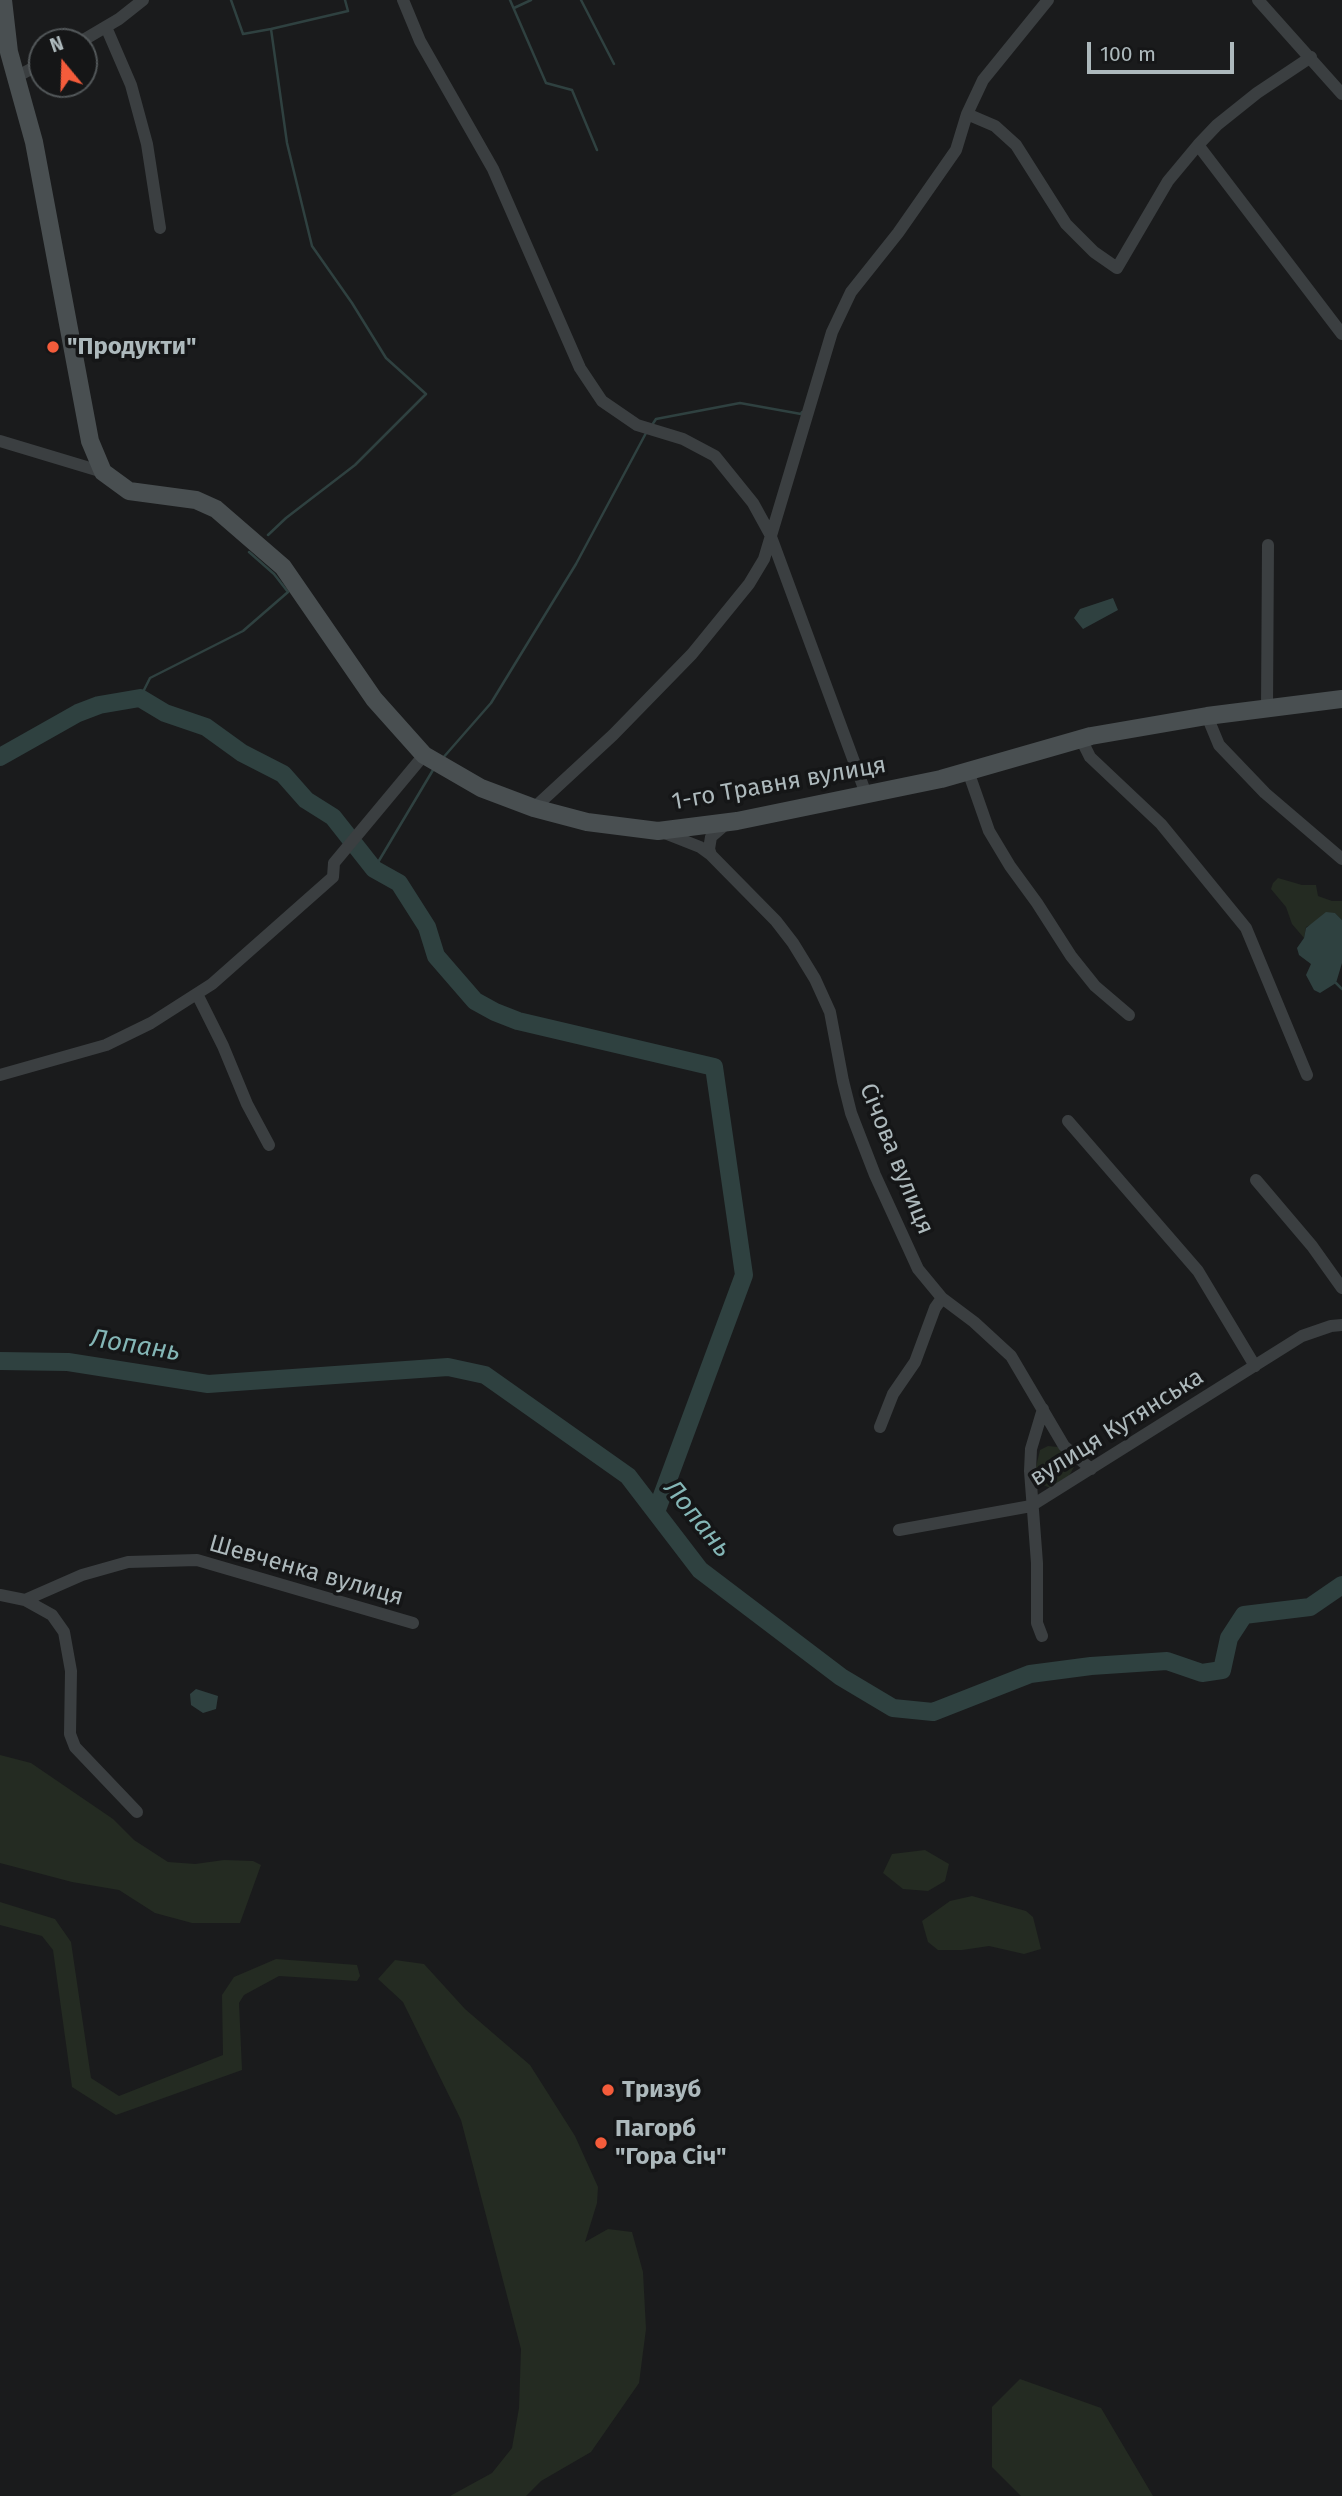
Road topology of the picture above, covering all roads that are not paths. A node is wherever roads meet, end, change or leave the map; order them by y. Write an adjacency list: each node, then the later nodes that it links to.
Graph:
1 (1, 0): 10 (street)
2 (143, 0): 6 (street)
3 (403, 0): 18 (street)
4 (1048, 0): 12 (street)
5 (1258, 0): 8 (street)
6 (106, 27): 7 (street); 14 (street)
7 (98, 32)
8 (1311, 57): 11 (street); 13 (street)
9 (28, 71): 10 (street)
10 (16, 77): 17 (street)
11 (1341, 89)
12 (967, 114): 13 (street); 18 (street)
13 (1198, 145): 15 (street)
14 (160, 228)
15 (1342, 334)
16 (0, 441): 17 (street, 1-го Травня вулиця)
17 (103, 472): 24 (street, 1-го Травня вулиця)
18 (770, 534): 26 (street); 27 (street)
19 (1268, 545): 21 (street)
20 (1342, 699): 21 (street, 1-го Травня вулиця)
21 (1267, 708): 22 (street, 1-го Травня вулиця)
22 (1207, 716): 23 (street, 1-го Травня вулиця); 31 (street)
23 (1081, 739): 25 (street, 1-го Травня вулиця); 35 (street)
24 (424, 755): 27 (street, 1-го Травня вулиця); 32 (street)
25 (968, 771): 26 (street, 1-го Травня вулиця); 33 (street)
26 (866, 794): 28 (street, 1-го Травня вулиця)
27 (534, 808): 29 (street, 1-го Травня вулиця)
28 (729, 822): 29 (street, 1-го Травня вулиця); 30 (street)
29 (658, 831): 30 (street, Січова вулиця)
30 (711, 855): 40 (street, Січова вулиця)
31 (1342, 859)
32 (197, 994): 34 (street); 37 (street)
33 (1129, 1015)
34 (0, 1075)
35 (1307, 1075)
36 (1068, 1121): 42 (street)
37 (269, 1145)
38 (1256, 1180): 39 (street)
39 (1342, 1288)
40 (942, 1298): 43 (street, Січова вулиця); 44 (street)
41 (1342, 1325): 42 (street, вулиця Кутянська)
42 (1255, 1366): 45 (street, вулиця Кутянська)
43 (1042, 1409): 45 (street, Січова вулиця); 46 (street)
44 (880, 1427)
45 (1091, 1469): 46 (street, вулиця Кутянська)
46 (1031, 1506): 47 (street, вулиця Кутянська); 51 (street)
47 (899, 1530)
48 (0, 1595): 49 (street)
49 (25, 1600): 50 (street, Шевченка вулиця); 52 (street)
50 (413, 1623)
51 (1042, 1636)
52 (137, 1812)

